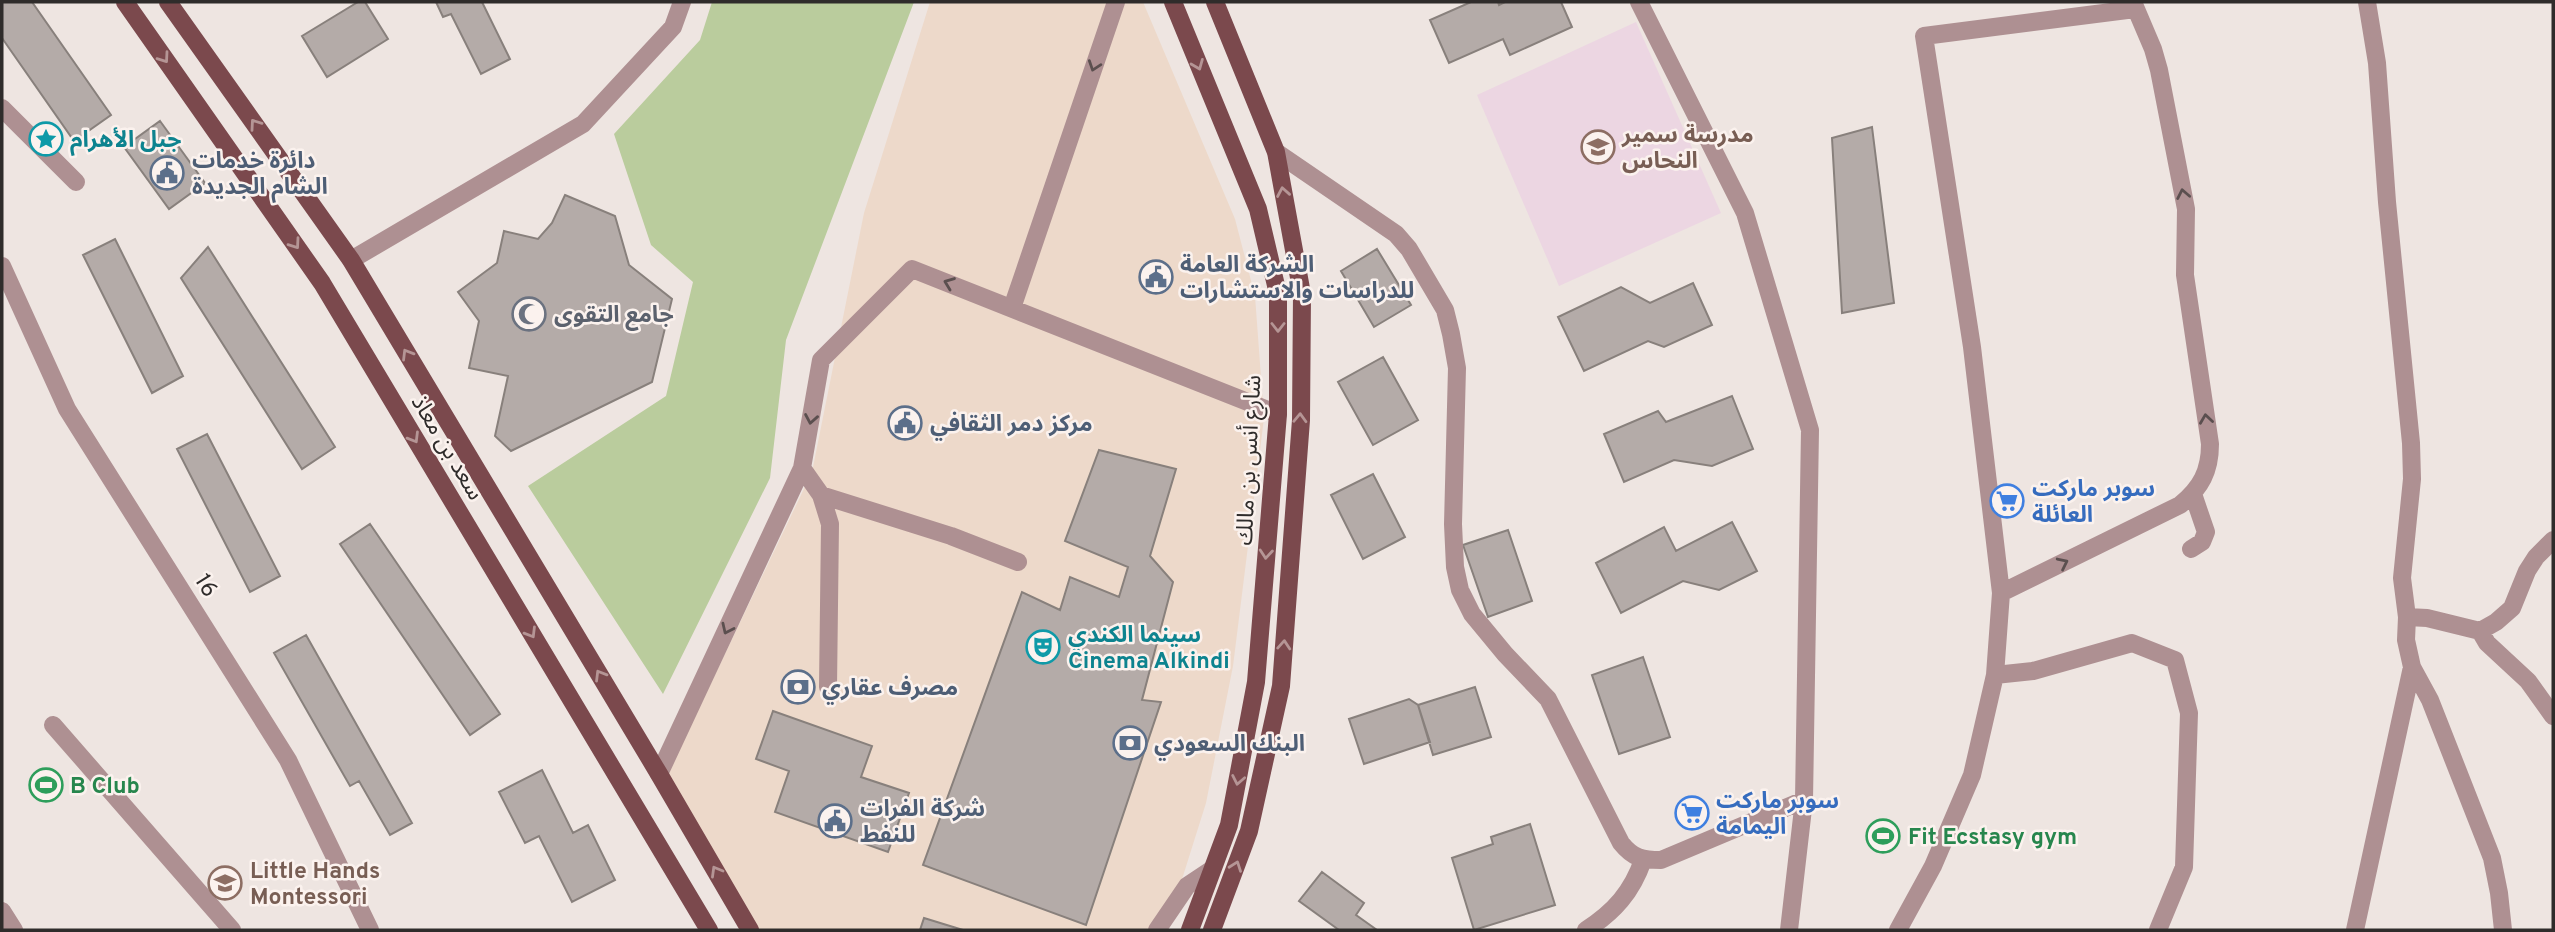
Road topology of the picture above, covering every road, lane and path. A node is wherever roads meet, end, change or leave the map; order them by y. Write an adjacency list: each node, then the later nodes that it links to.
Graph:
1 (125, 2): 39 (main road, سعد بن معاذ, one-way to 39)
2 (168, 2): 13 (main road, سعد بن معاذ, one-way to 2)
3 (682, 2): 13 (street)
4 (1116, 2): 15 (street, one-way to 15)
5 (1172, 2): 16 (main road, شارع أنس بن مالك, one-way to 16)
6 (1215, 2): 11 (main road, شارع أنس بن مالك)
7 (1639, 2): 32 (street)
8 (2367, 2): 24 (street)
9 (2134, 5): 18 (street, one-way to 9); 23 (street)
10 (2, 108): 12 (street)
11 (1276, 152): 33 (street); 43 (main road, شارع أنس بن مالك, one-way to 11)
12 (76, 182)
13 (351, 260): 31 (main road, سعد بن معاذ, one-way to 13)
14 (2, 266): 38 (street, 16)
15 (1012, 308): 16 (street); 17 (street, one-way to 17)
16 (1278, 414): 34 (main road, شارع أنس بن مالك, one-way to 34)
17 (802, 468): 19 (street); 31 (street, one-way to 31)
18 (2193, 494): 21 (street); 23 (street, one-way to 18)
19 (821, 495): 22 (street); 28 (street)
20 (2553, 540): 25 (street)
21 (2191, 549)
22 (1018, 562)
23 (2001, 593): 27 (street)
24 (2407, 617): 25 (street); 26 (street)
25 (2480, 631): 29 (street)
26 (2412, 667): 48 (street); 49 (street)
27 (1995, 675): 46 (street); 47 (street)
28 (828, 687)
29 (2553, 716)
30 (52, 725): 37 (street)
31 (660, 774): 40 (main road, سعد بن معاذ, one-way to 31)
32 (1804, 800): 33 (street); 45 (street)
33 (1643, 860): 44 (street)
34 (1211, 870): 41 (street); 42 (main road, شارع أنس بن مالك)
35 (2, 911): 36 (street)
36 (14, 930)
37 (232, 930)
38 (370, 930)
39 (709, 930)
40 (750, 930)
41 (1157, 930)
42 (1190, 930)
43 (1212, 930)
44 (1586, 930)
45 (1789, 930)
46 (1898, 930)
47 (2158, 930)
48 (2355, 930)
49 (2503, 930)

